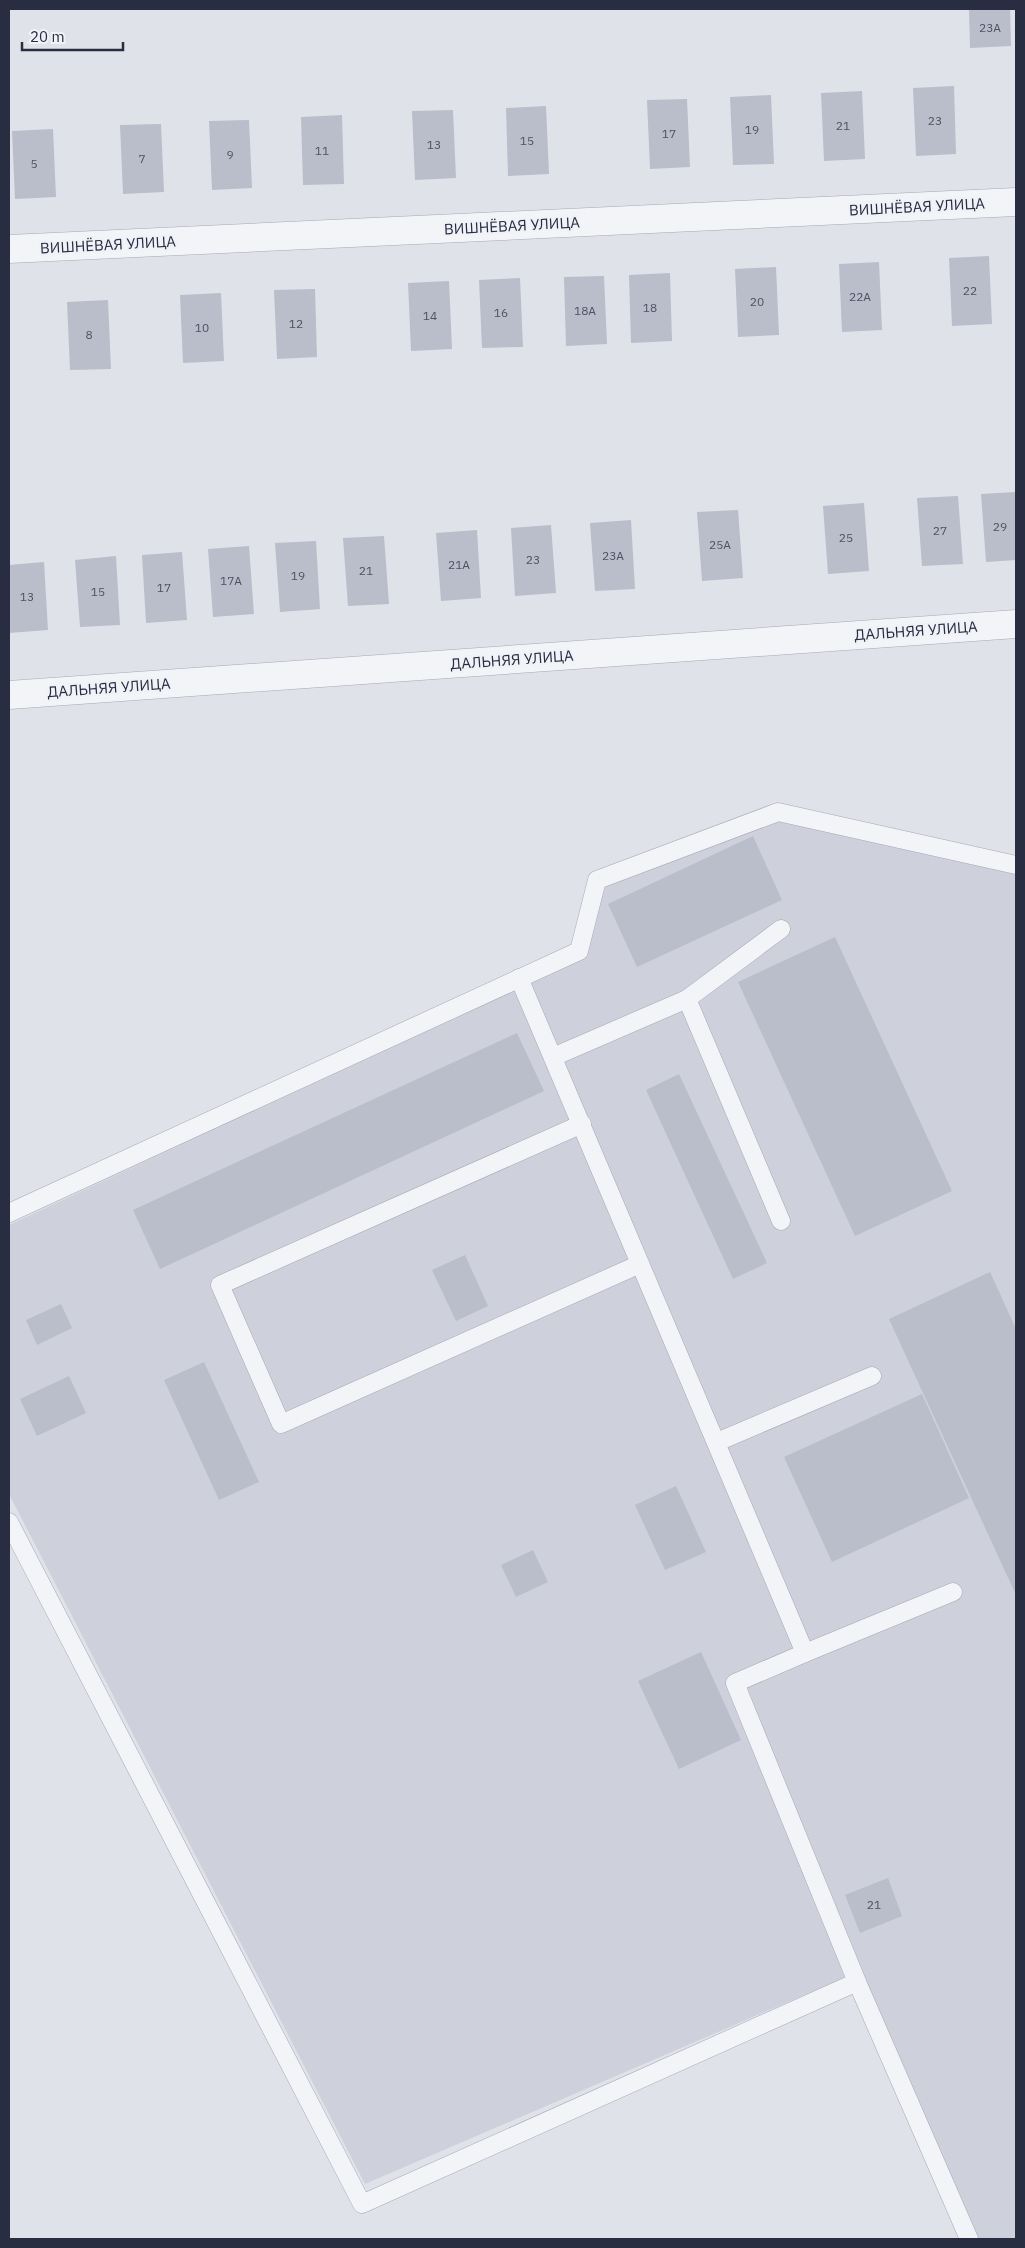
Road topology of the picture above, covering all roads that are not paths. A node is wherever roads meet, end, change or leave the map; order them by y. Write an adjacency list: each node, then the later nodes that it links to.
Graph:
1 (1016, 202): 2 (street, ВИШНЁВАЯ УЛИЦА)
2 (9, 249)
3 (1016, 624): 4 (street, ДАЛЬНЯЯ УЛИЦА)
4 (9, 695)
5 (1016, 865): 7 (lane)
6 (781, 929): 8 (lane)
7 (520, 978): 9 (lane); 11 (lane)
8 (687, 999): 9 (lane); 12 (lane)
9 (553, 1057): 10 (lane)
10 (582, 1124): 13 (lane); 13 (lane)
11 (9, 1213)
12 (781, 1221)
13 (640, 1264): 15 (lane)
14 (872, 1376): 15 (lane)
15 (717, 1442): 18 (lane)
16 (9, 1522): 19 (lane)
17 (953, 1592): 18 (lane)
18 (805, 1653): 19 (lane)
19 (857, 1982): 20 (lane)
20 (969, 2239)

